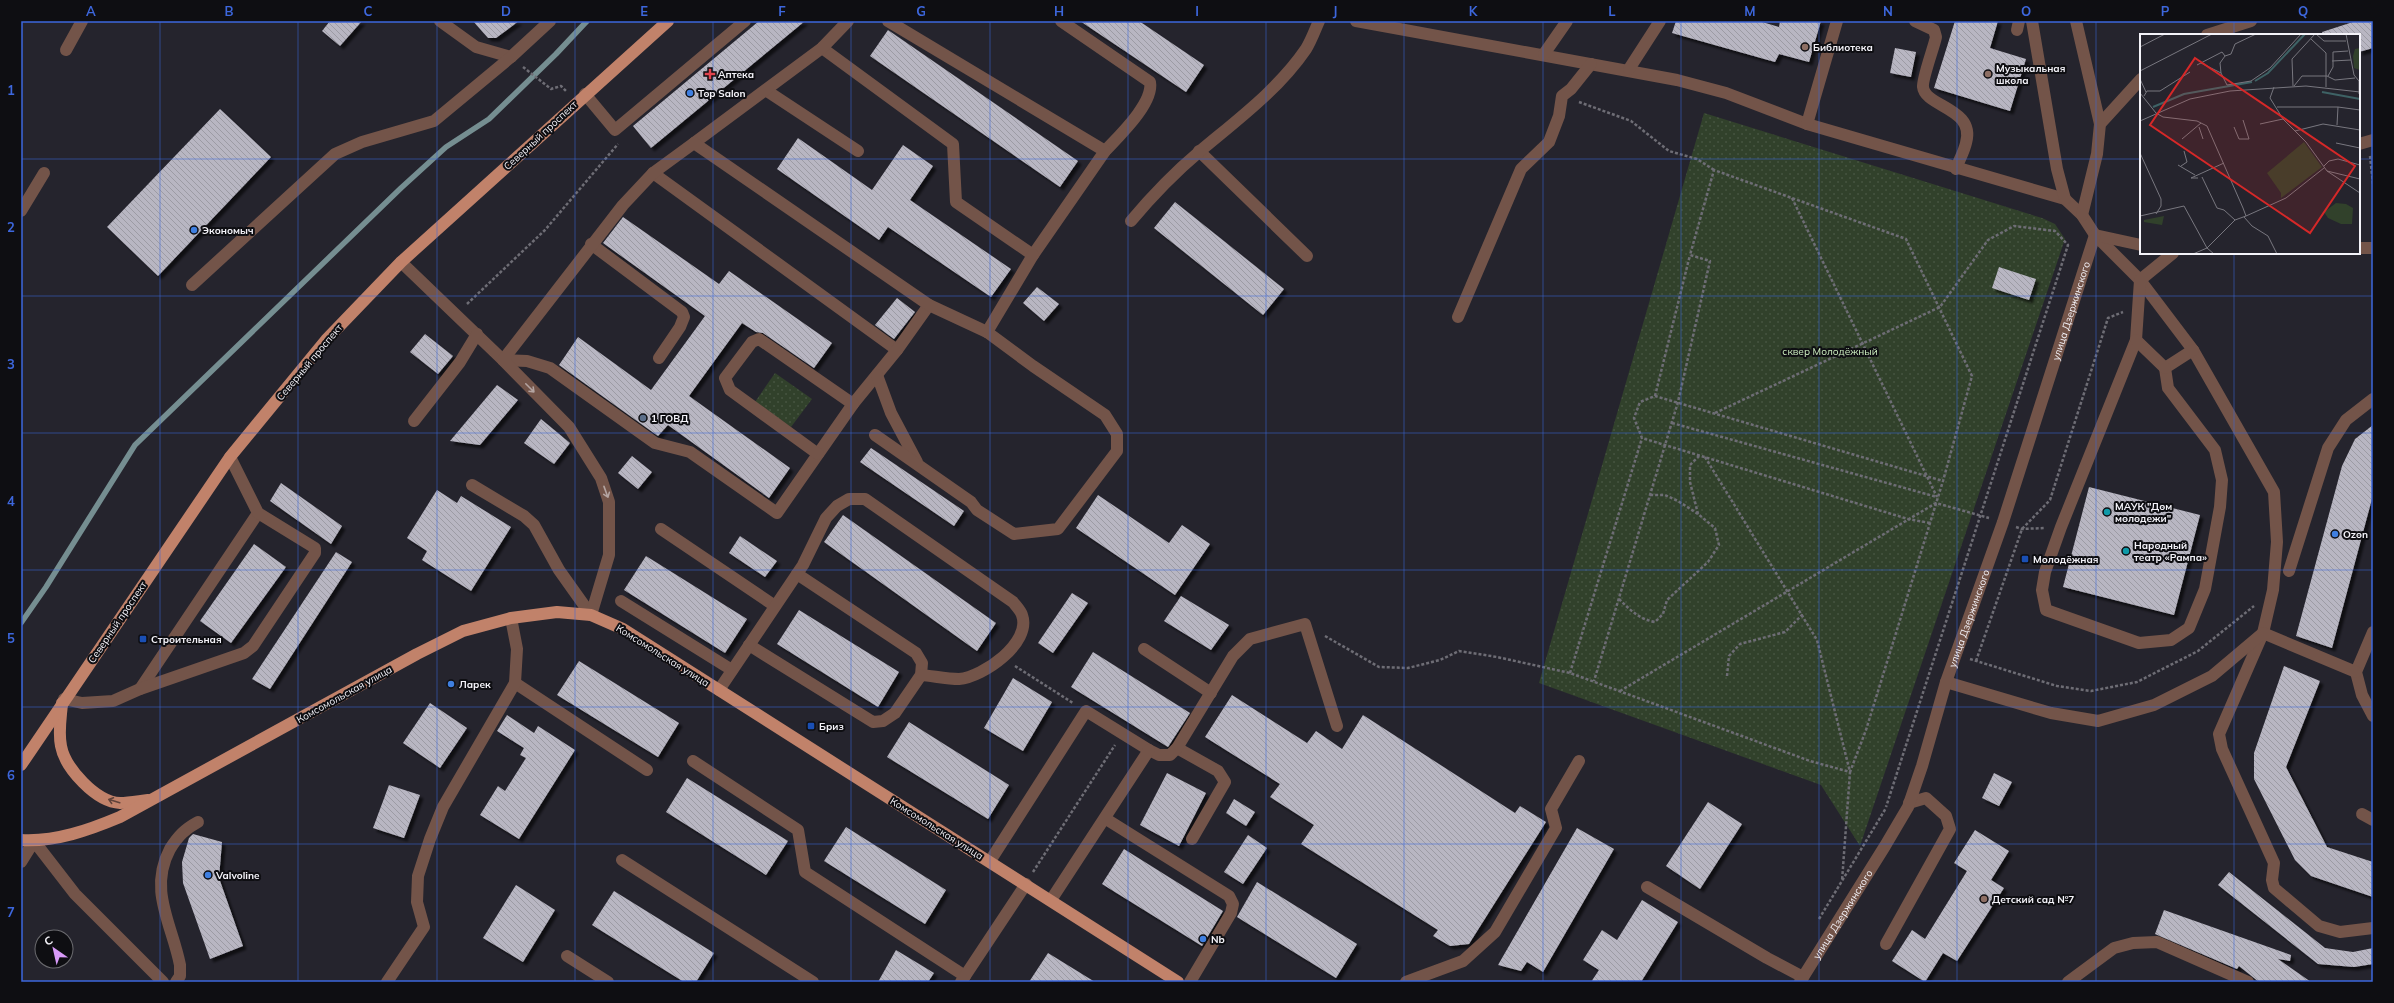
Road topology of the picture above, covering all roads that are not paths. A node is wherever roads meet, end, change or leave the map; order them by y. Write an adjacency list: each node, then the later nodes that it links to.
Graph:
1 (82, 21): 20 (street)
2 (440, 21): 22 (street)
3 (550, 21): 22 (street)
4 (668, 21): 27 (main road, Северный проспект)
5 (745, 21): 27 (street)
6 (848, 21): 19 (street)
7 (888, 21): 32 (street)
8 (1061, 21): 32 (street)
9 (1318, 21): 33 (street)
10 (1356, 21): 21 (street)
11 (1567, 21): 21 (street)
12 (1660, 21): 24 (street)
13 (1837, 21): 28 (street)
14 (1915, 21): 34 (street)
15 (2032, 21): 37 (street)
16 (2076, 21): 29 (street)
17 (2251, 21): 18 (street)
18 (2210, 34)
19 (822, 48): 26 (street); 47 (street)
20 (66, 50)
21 (1544, 54): 23 (street)
22 (516, 61): 51 (street)
23 (1591, 64): 24 (street); 53 (street)
24 (1629, 69): 28 (street)
25 (2140, 79): 29 (street)
26 (767, 91): 30 (street); 31 (street)
27 (585, 94): 49 (main road, Северный проспект)
28 (1807, 124): 34 (street)
29 (2100, 124): 39 (street)
30 (694, 143): 36 (street); 52 (street)
31 (858, 151)
32 (1105, 151): 47 (street)
33 (1199, 151): 40 (street); 48 (street)
34 (1956, 169): 37 (street)
35 (44, 173): 38 (street)
36 (653, 173): 42 (street); 57 (street)
37 (2065, 199): 39 (street)
38 (21, 211)
39 (2082, 215): 41 (street)
40 (1131, 221)
41 (2095, 235): 43 (street); 50 (street); 86 (street, улица Дзержинского)
42 (590, 244): 59 (street); 60 (street)
43 (2140, 245)
44 (2360, 248): 45 (street)
45 (2373, 248)
46 (2172, 254): 50 (street)
47 (1033, 255): 54 (street)
48 (1307, 256)
49 (401, 262): 55 (street); 68 (main road, Северный проспект)
50 (2140, 280): 56 (street); 58 (street)
51 (192, 285)
52 (929, 305): 54 (street); 57 (street)
53 (1458, 317)
54 (987, 332): 69 (street)
55 (477, 334): 60 (street); 65 (street)
56 (2136, 340): 61 (street); 61 (street)
57 (897, 350): 62 (street)
58 (2193, 350): 61 (street); 80 (street)
59 (659, 358)
60 (502, 360): 67 (street); 77 (street, one-way to 77)
61 (2165, 368)
62 (876, 375): 64 (street); 69 (street)
63 (2373, 400): 73 (street)
64 (853, 404): 67 (street); 67 (street)
65 (414, 421)
66 (875, 435): 69 (street)
67 (818, 454)
68 (230, 457): 71 (street); 91 (main road, Северный проспект)
69 (918, 465)
70 (472, 485): 77 (street)
71 (258, 513): 88 (street); 88 (street)
72 (661, 528): 76 (street)
73 (2289, 571)
74 (797, 574): 76 (street); 85 (street); 85 (street)
75 (622, 601): 83 (street)
76 (775, 606): 81 (street)
77 (591, 615): 78 (main road, Комсомольская улица); 89 (main road, Комсомольская улица)
78 (511, 618): 87 (street); 100 (main road, Комсомольская улица)
79 (2373, 632): 84 (street)
80 (2263, 633): 84 (street); 86 (street); 113 (street)
81 (749, 645): 83 (street); 85 (street)
82 (1144, 649): 90 (street)
83 (732, 670): 89 (street)
84 (2356, 672): 92 (street)
85 (921, 675)
86 (1946, 682): 101 (street, улица Дзержинского)
87 (515, 683): 99 (street); 120 (street)
88 (140, 689): 91 (street)
89 (719, 690): 108 (main road, Комсомольская улица)
90 (1211, 693): 93 (street); 94 (street)
91 (63, 701): 98 (main road, Северный проспект); 100 (main road, one-way to 91)
92 (2373, 716)
93 (1337, 726)
94 (1177, 748): 95 (street); 104 (street)
95 (1149, 750): 102 (street); 108 (street)
96 (693, 761): 116 (street)
97 (1579, 761): 125 (street)
98 (21, 765)
99 (647, 770)
100 (153, 799): 106 (main road, Комсомольская улица)
101 (1909, 803): 114 (street); 117 (street, улица Дзержинского)
102 (1106, 819): 112 (street); 124 (street)
103 (198, 822): 119 (street)
104 (1192, 839)
105 (21, 840): 106 (main road, Комсомольская улица)
106 (34, 841): 109 (street); 118 (street)
107 (622, 860): 122 (street)
108 (990, 861): 110 (main road, Комсомольская улица)
109 (21, 862)
110 (1026, 884): 112 (main road, Комсомольская улица); 116 (street)
111 (1647, 887): 117 (street)
112 (1051, 900): 123 (main road, Комсомольская улица)
113 (2373, 928)
114 (1886, 944)
115 (568, 956): 121 (street)
116 (963, 979)
117 (1802, 980)
118 (163, 982)
119 (176, 982)
120 (387, 982)
121 (608, 982)
122 (813, 982)
123 (1178, 982)
124 (1190, 982)
125 (1406, 982)
126 (2068, 982): 127 (street)
127 (2248, 982)

